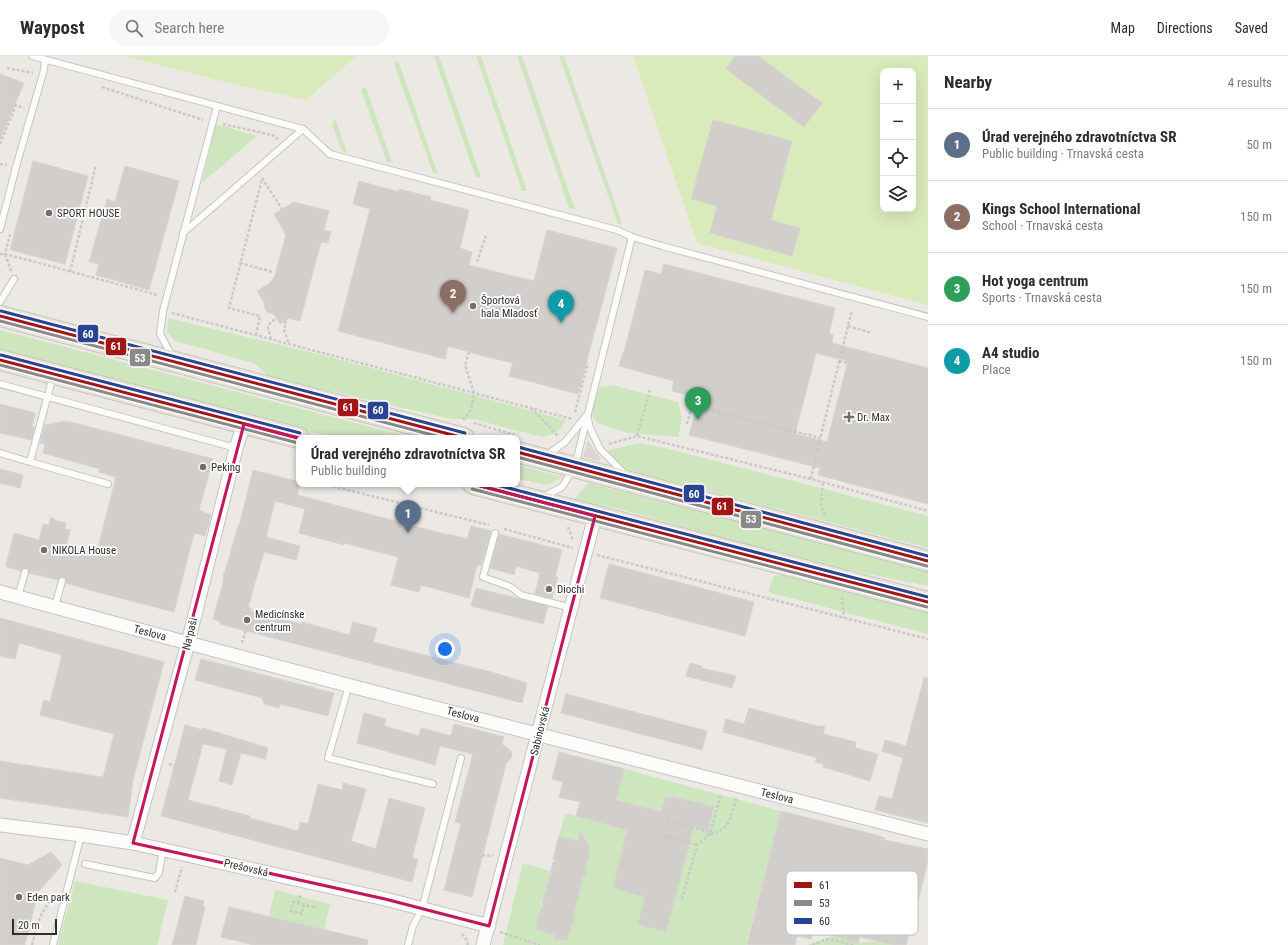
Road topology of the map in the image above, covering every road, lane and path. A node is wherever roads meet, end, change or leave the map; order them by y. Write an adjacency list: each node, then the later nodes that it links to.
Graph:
1 (32, 56): 2 (lane)
2 (46, 60): 4 (lane); 6 (lane)
3 (6, 68): 4 (path)
4 (44, 70): 18 (lane)
5 (96, 86): 8 (path)
6 (217, 106): 9 (lane); 11 (lane)
7 (26, 109): 12 (path)
8 (203, 119): 9 (path); 10 (path)
9 (213, 122): 13 (path); 19 (lane)
10 (201, 127)
11 (303, 129): 13 (lane); 21 (lane)
12 (0, 144)
13 (285, 144): 14 (lane)
14 (262, 164): 16 (path); 19 (lane)
15 (96, 165): 26 (path)
16 (262, 178): 17 (path); 25 (path)
17 (282, 209)
18 (0, 229)
19 (183, 234): 32 (lane)
20 (486, 235): 24 (path)
21 (632, 237): 34 (lane); 53 (lane)
22 (0, 254): 23 (path)
23 (5, 254): 26 (path); 28 (path)
24 (477, 262)
25 (240, 263): 27 (path); 39 (path)
26 (70, 272): 29 (path)
27 (273, 272)
28 (14, 279): 30 (lane)
29 (159, 296)
30 (0, 302)
31 (852, 310): 37 (path)
32 (163, 311): 39 (path); 44 (lane)
33 (0, 316): 44 (main road)
34 (928, 316)
35 (277, 319): 40 (path)
36 (284, 321): 41 (path)
37 (848, 326): 38 (path); 45 (path)
38 (872, 333)
39 (256, 335): 40 (path)
40 (271, 339): 41 (path)
41 (289, 344): 50 (path)
42 (469, 352): 50 (path)
43 (0, 360): 47 (main road)
44 (174, 361): 57 (main road)
45 (839, 361): 46 (path); 61 (path)
46 (848, 363)
47 (53, 375): 51 (lane); 55 (main road)
48 (0, 384): 51 (lane)
49 (650, 390): 59 (path)
50 (474, 393): 52 (path); 58 (path)
51 (47, 396): 65 (lane); 70 (lane)
52 (530, 408): 54 (path); 62 (path)
53 (587, 415): 68 (lane); 71 (lane); 73 (lane)
54 (572, 419)
55 (244, 424): 60 (main road); 65 (street, Na paši)
56 (686, 424): 61 (path)
57 (453, 435)
58 (498, 435)
59 (637, 436): 64 (path); 72 (path)
60 (296, 437)
61 (820, 438): 66 (path)
62 (553, 439)
63 (520, 445): 68 (main road)
64 (606, 445)
65 (236, 448): 96 (street, Na paši)
66 (817, 451)
67 (0, 454): 70 (lane)
68 (542, 458): 71 (main road)
69 (816, 458): 72 (path)
70 (30, 462): 74 (lane)
71 (575, 466): 73 (main road); 77 (lane)
72 (811, 479): 78 (path)
73 (633, 482): 86 (main road)
74 (108, 484)
75 (335, 487): 81 (path)
76 (483, 487): 77 (main road)
77 (536, 501): 79 (main road)
78 (928, 511)
79 (595, 516): 84 (street, Sabinovská); 91 (main road)
80 (563, 524): 83 (path)
81 (489, 525)
82 (496, 530): 83 (path); 93 (lane)
83 (573, 548): 84 (path)
84 (586, 552): 93 (street, Sabinovská)
85 (607, 557): 95 (path)
86 (928, 561)
87 (25, 572): 90 (lane)
88 (62, 582): 92 (lane)
89 (0, 592): 90 (street, Teslova)
90 (18, 597): 92 (street, Teslova)
91 (928, 602)
92 (55, 607): 96 (street, Teslova)
93 (572, 608): 99 (street, Sabinovská)
94 (246, 630): 97 (path)
95 (928, 638)
96 (188, 643): 98 (street, Teslova); 110 (street, Na paši)
97 (242, 643)
98 (349, 685): 99 (street, Teslova); 101 (lane)
99 (539, 735): 107 (street, Teslova); 125 (street, Sabinovská)
100 (461, 758): 124 (lane)
101 (433, 784)
102 (722, 792): 106 (path)
103 (737, 796): 106 (path)
104 (667, 821): 106 (path)
105 (0, 825): 108 (street, Prešovská)
106 (711, 833): 111 (path)
107 (928, 834)
108 (81, 835): 110 (street, Prešovská); 129 (lane)
109 (664, 836): 111 (path)
110 (133, 843): 112 (street, Prešovská)
111 (696, 845): 120 (path)
112 (163, 849): 115 (lane); 124 (street, Prešovská)
113 (482, 855): 114 (path)
114 (495, 857)
115 (85, 864)
116 (182, 864): 118 (path)
117 (301, 891): 121 (path)
118 (175, 892)
119 (56, 894): 128 (path)
120 (682, 899)
121 (298, 903): 122 (path); 122 (path)
122 (304, 904): 123 (path)
123 (317, 908)
124 (422, 909): 125 (street, Prešovská); 130 (lane)
125 (494, 929): 132 (street, Sabinovská); 133 (path)
126 (466, 939): 131 (path)
127 (833, 941): 134 (path); 135 (path); 136 (path)
128 (32, 945)
129 (53, 945)
130 (408, 945)
131 (468, 945)
132 (483, 945)
133 (540, 945)
134 (812, 945)
135 (833, 945)
136 (854, 945)

